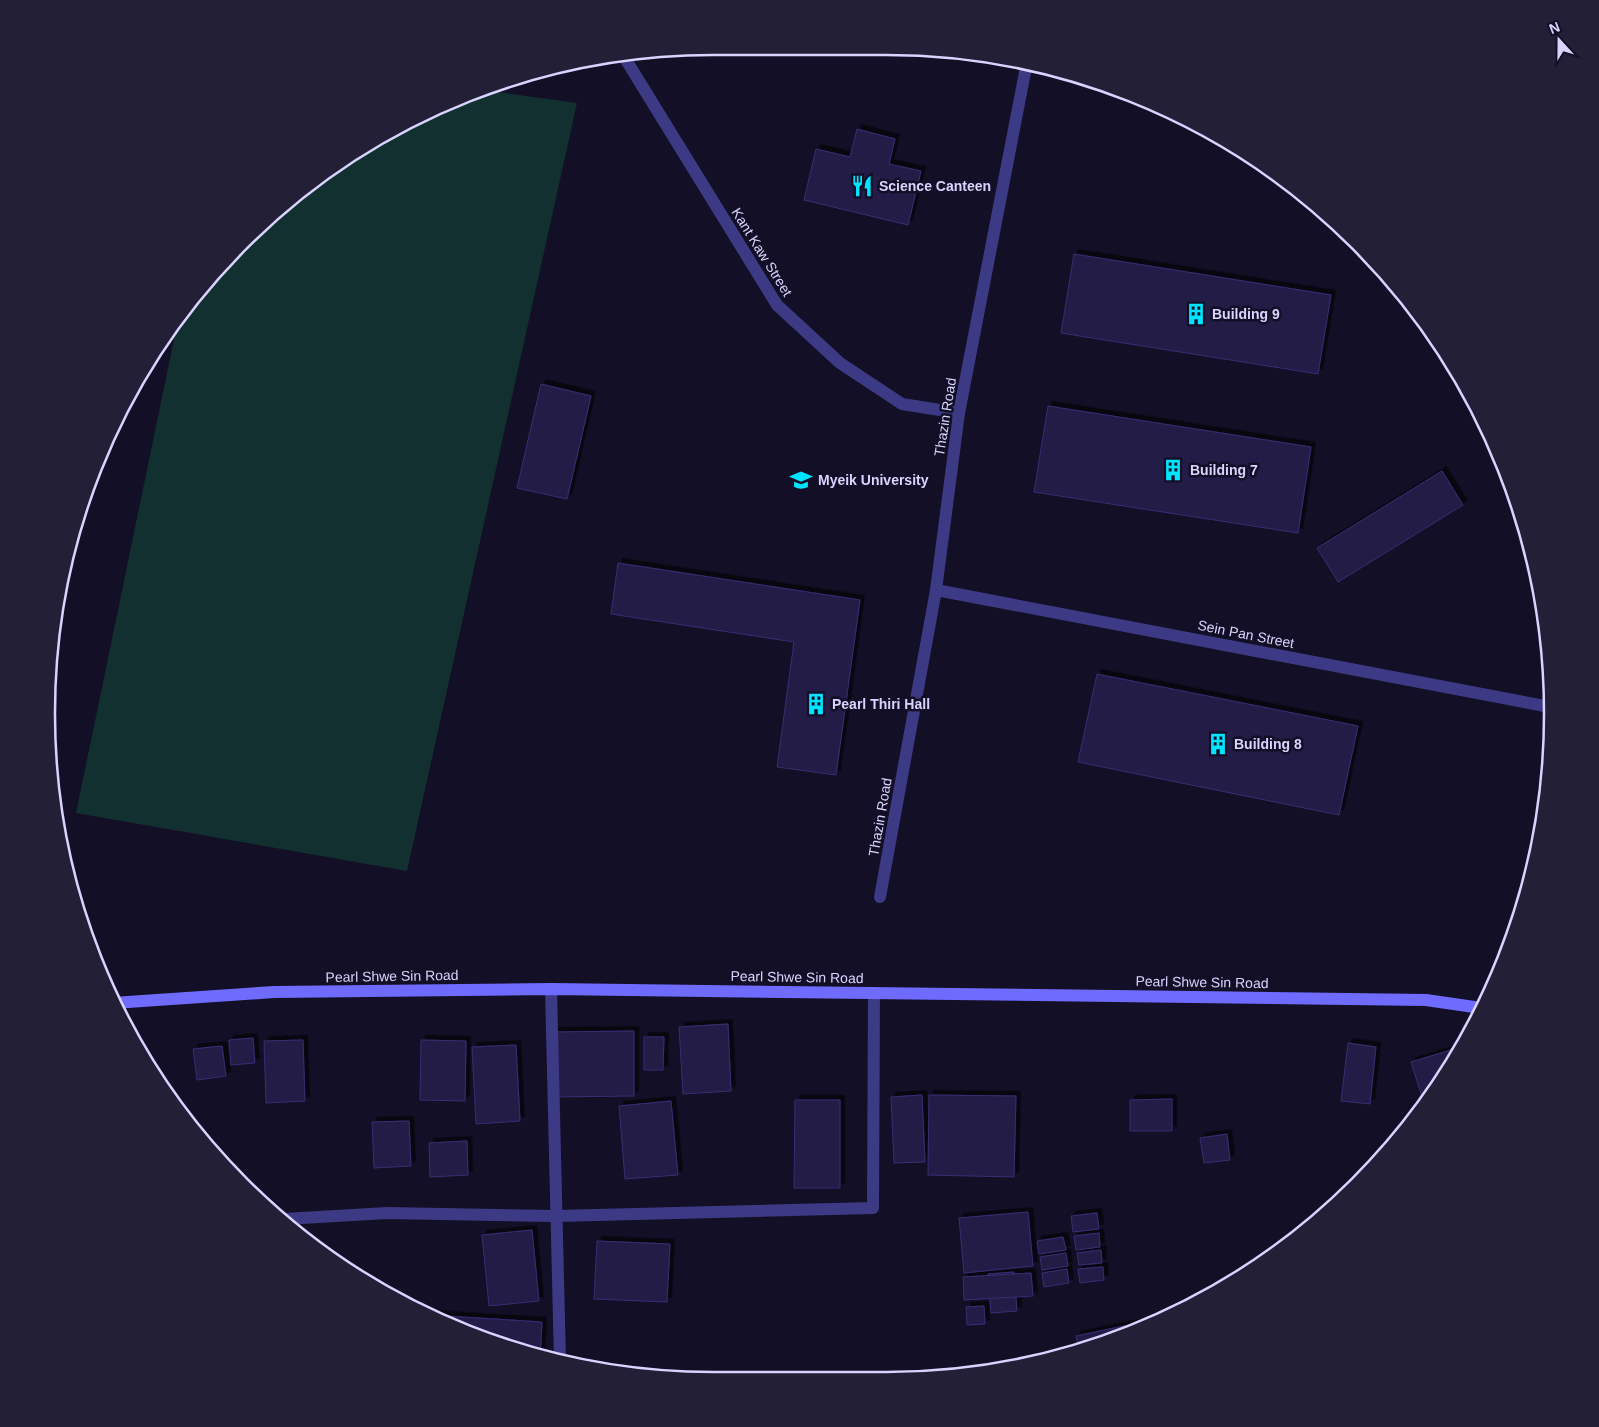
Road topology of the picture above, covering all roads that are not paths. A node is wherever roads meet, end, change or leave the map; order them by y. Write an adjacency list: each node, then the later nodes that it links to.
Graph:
1 (627, 61): 3 (street, Kant Kaw Street)
2 (1025, 70): 3 (street, Thazin Road)
3 (959, 413): 4 (street, Thazin Road)
4 (936, 590): 5 (street, Sein Pan Street); 6 (street, Thazin Road)
5 (1544, 706)
6 (880, 897)
7 (551, 989): 8 (street, Pearl Shwe Sin Road); 9 (street, Pearl Shwe Sin Road); 11 (street)
8 (874, 993): 10 (street, Pearl Shwe Sin Road); 11 (street)
9 (122, 1002)
10 (1475, 1007)
11 (557, 1216): 12 (street); 13 (street)
12 (291, 1219)
13 (560, 1354)

